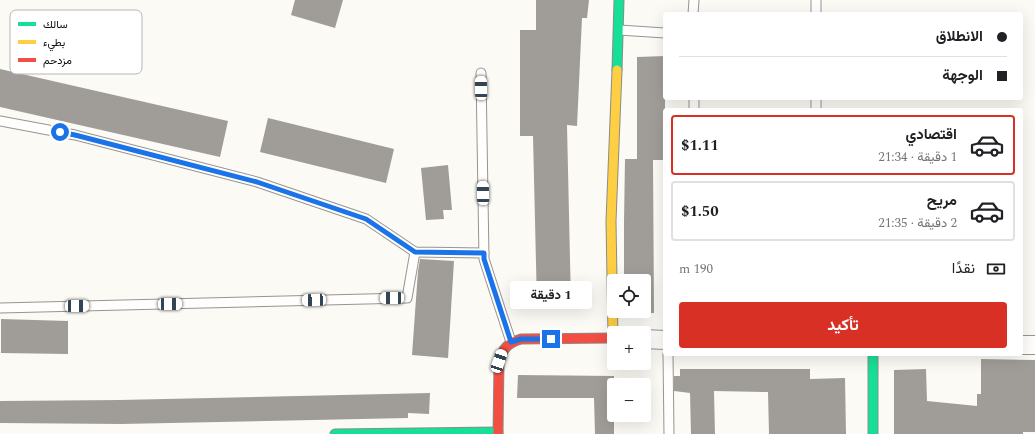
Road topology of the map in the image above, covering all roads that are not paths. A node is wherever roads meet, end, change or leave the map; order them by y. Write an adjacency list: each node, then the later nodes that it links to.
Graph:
1 (618, 0): 6 (street)
2 (694, 0): 4 (lane)
3 (816, 0): 5 (lane)
4 (693, 12)
5 (816, 12)
6 (619, 30): 7 (lane); 13 (street)
7 (663, 34)
8 (481, 73): 11 (lane)
9 (0, 121): 10 (lane)
10 (415, 252): 11 (lane); 12 (lane)
11 (484, 253): 17 (lane)
12 (0, 308)
13 (613, 326)
14 (607, 338): 17 (street)
15 (651, 339): 16 (street)
16 (663, 340)
17 (511, 342): 22 (street)
18 (1023, 345): 19 (street)
19 (1035, 345)
20 (668, 356): 24 (lane)
21 (873, 356): 25 (street)
22 (498, 433): 23 (street)
23 (335, 434)
24 (669, 434)
25 (873, 434)

